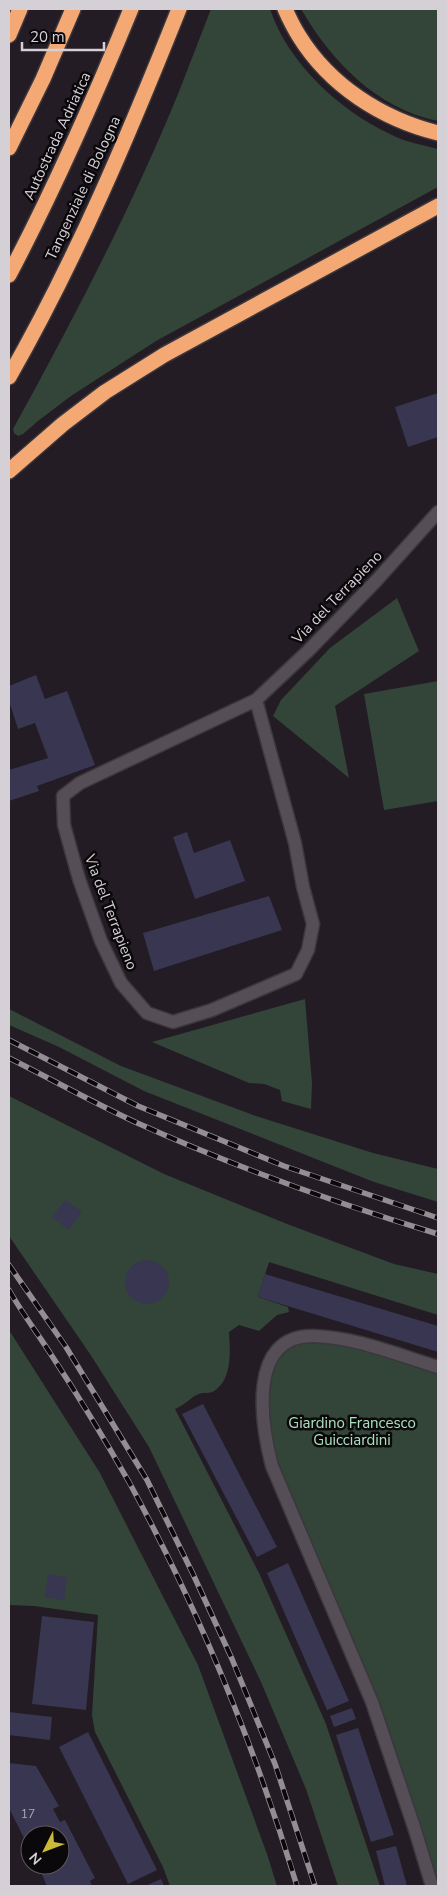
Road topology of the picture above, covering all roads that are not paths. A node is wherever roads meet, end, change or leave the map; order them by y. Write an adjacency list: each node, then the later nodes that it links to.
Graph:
1 (20, 9): 6 (highway)
2 (72, 9): 8 (highway)
3 (131, 9): 10 (highway, Autostrada Adriatica)
4 (179, 9): 11 (highway, Tangenziale di Bologna)
5 (285, 9): 7 (highway)
6 (9, 35)
7 (438, 133)
8 (9, 148)
9 (438, 206): 12 (highway)
10 (9, 275)
11 (9, 377)
12 (9, 471)
13 (438, 512): 14 (lane, Via del Terrapieno)
14 (256, 700): 14 (lane, Via del Terrapieno)
15 (438, 1367): 16 (lane)
16 (432, 1886)

